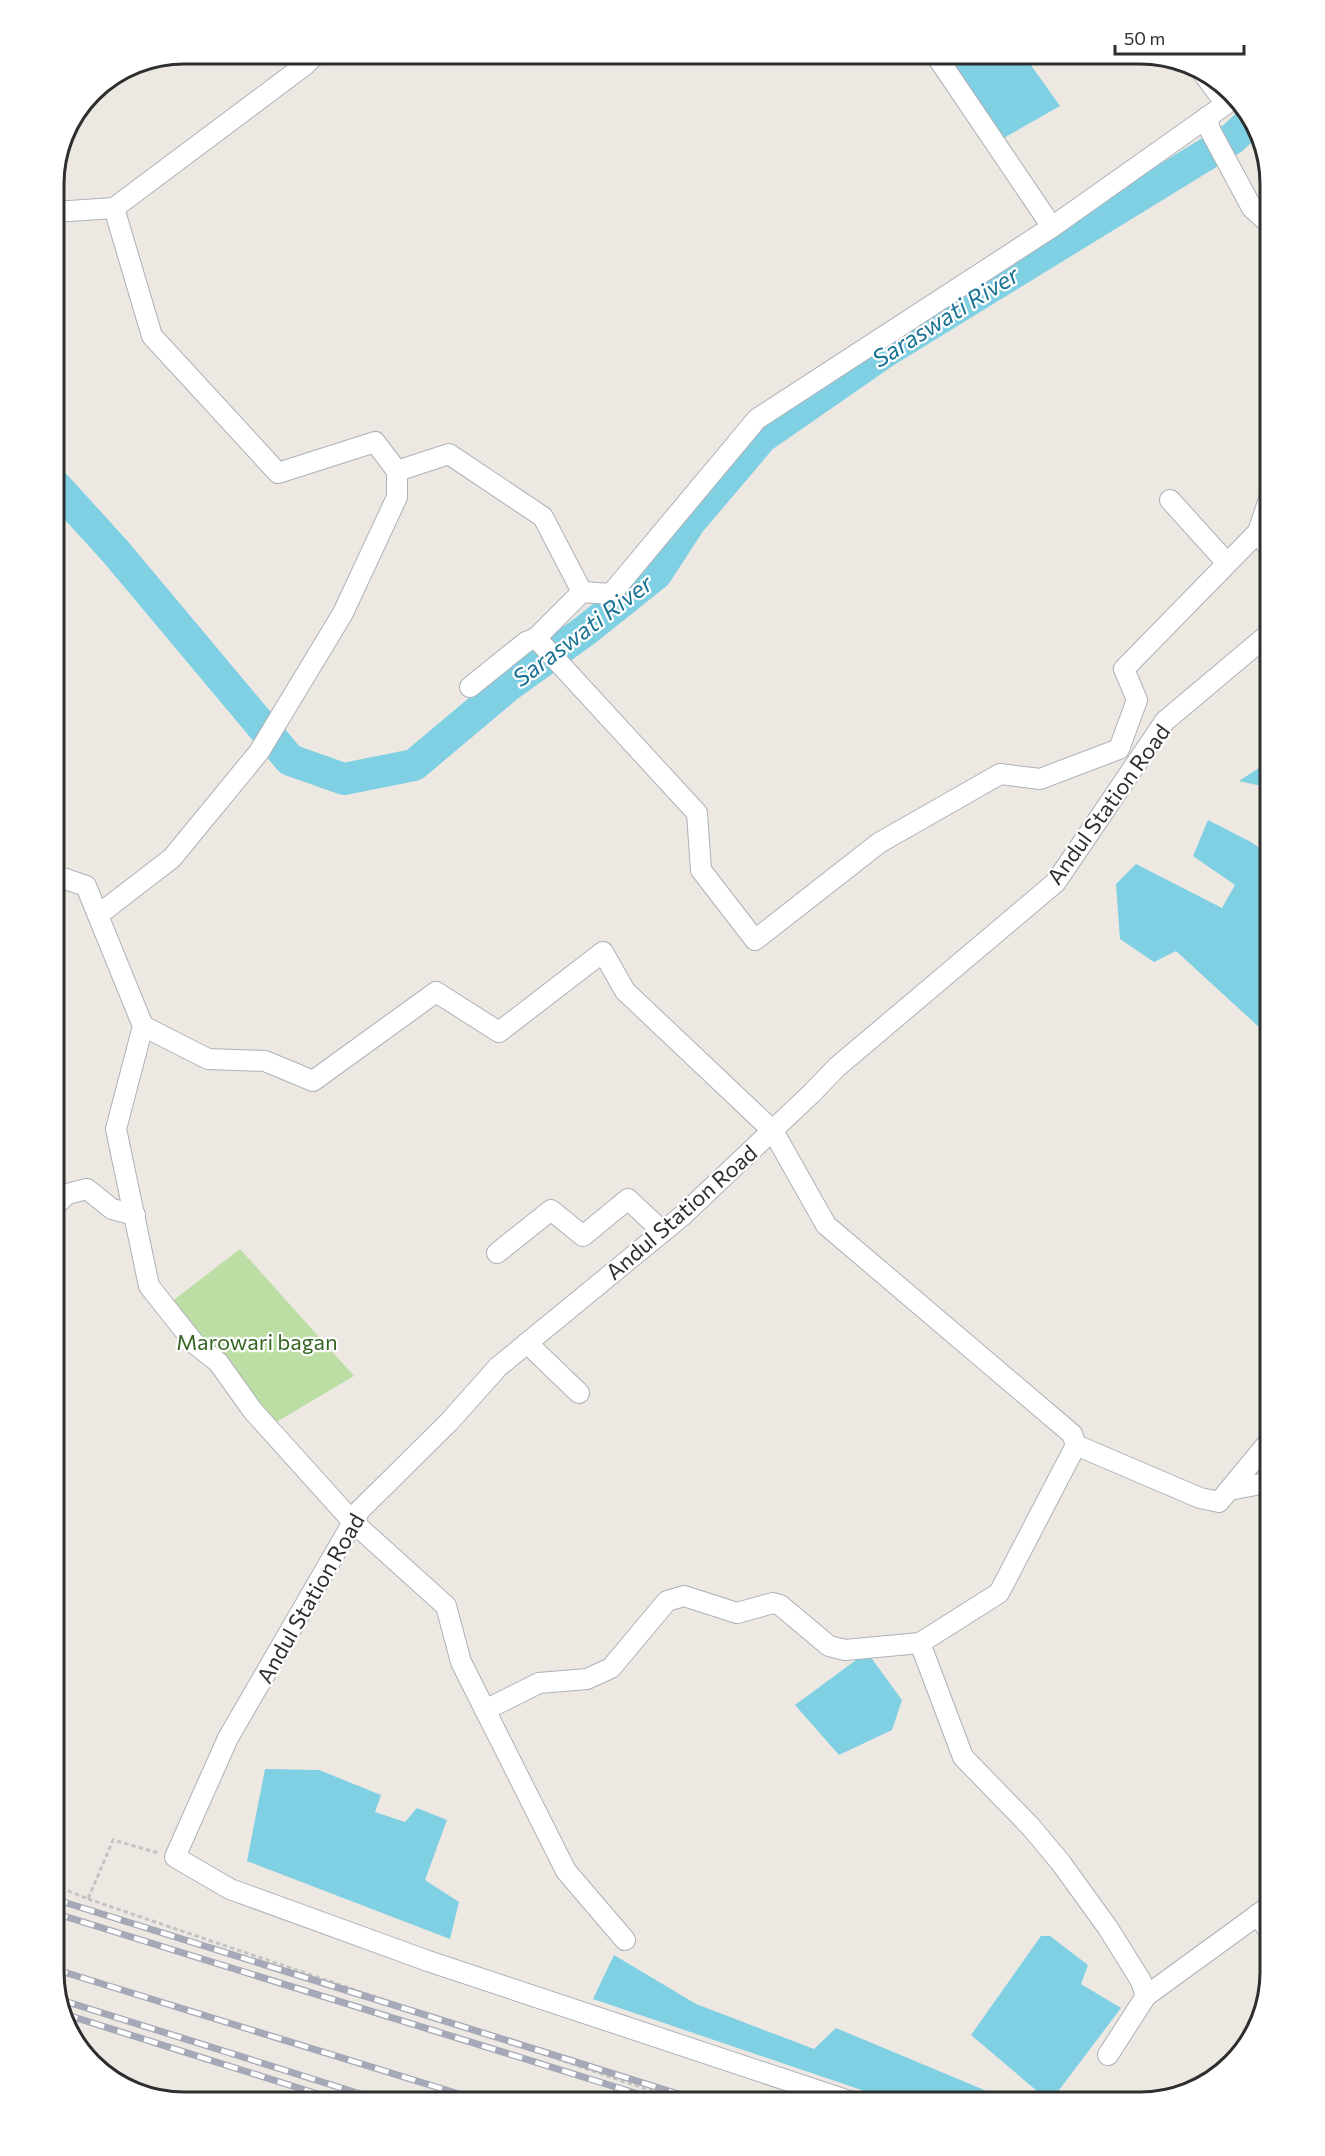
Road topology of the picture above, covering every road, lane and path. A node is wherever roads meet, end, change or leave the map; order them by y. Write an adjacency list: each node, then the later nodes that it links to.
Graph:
1 (305, 65): 5 (street)
2 (942, 65): 8 (street)
3 (1217, 92): 4 (street)
4 (1208, 124): 7 (street); 8 (street)
5 (114, 208): 6 (street); 9 (street)
6 (65, 211)
7 (1260, 215)
8 (1052, 226): 15 (street)
9 (397, 471): 15 (street); 20 (street)
10 (1170, 500): 14 (street)
11 (1260, 526): 12 (street)
12 (1258, 532): 13 (street); 14 (street)
13 (1260, 535)
14 (1227, 563): 16 (street)
15 (582, 592): 16 (street)
16 (536, 639): 18 (street)
17 (1260, 641): 22 (street, Andul Station Road)
18 (470, 687)
19 (65, 879): 20 (street)
20 (98, 915): 21 (street)
21 (143, 1026): 22 (street); 24 (street)
22 (773, 1131): 25 (street, Andul Station Road); 29 (street)
23 (64, 1197): 24 (street)
24 (135, 1215): 33 (street)
25 (663, 1232): 26 (street); 27 (street, Andul Station Road)
26 (497, 1253)
27 (527, 1343): 28 (street); 33 (street, Andul Station Road)
28 (579, 1393)
29 (1076, 1445): 32 (street); 34 (street)
30 (1260, 1453): 32 (street)
31 (1260, 1484): 32 (street)
32 (1230, 1490)
33 (353, 1522): 35 (street); 36 (street, Andul Station Road)
34 (920, 1643): 35 (street); 41 (street)
35 (485, 1710): 40 (street)
36 (175, 1857): 38 (path); 44 (street)
37 (64, 1889): 38 (path)
38 (88, 1899): 43 (path)
39 (1260, 1913): 41 (street)
40 (625, 1940)
41 (1146, 1996): 42 (street)
42 (1108, 2055)
43 (653, 2091)
44 (821, 2092)

